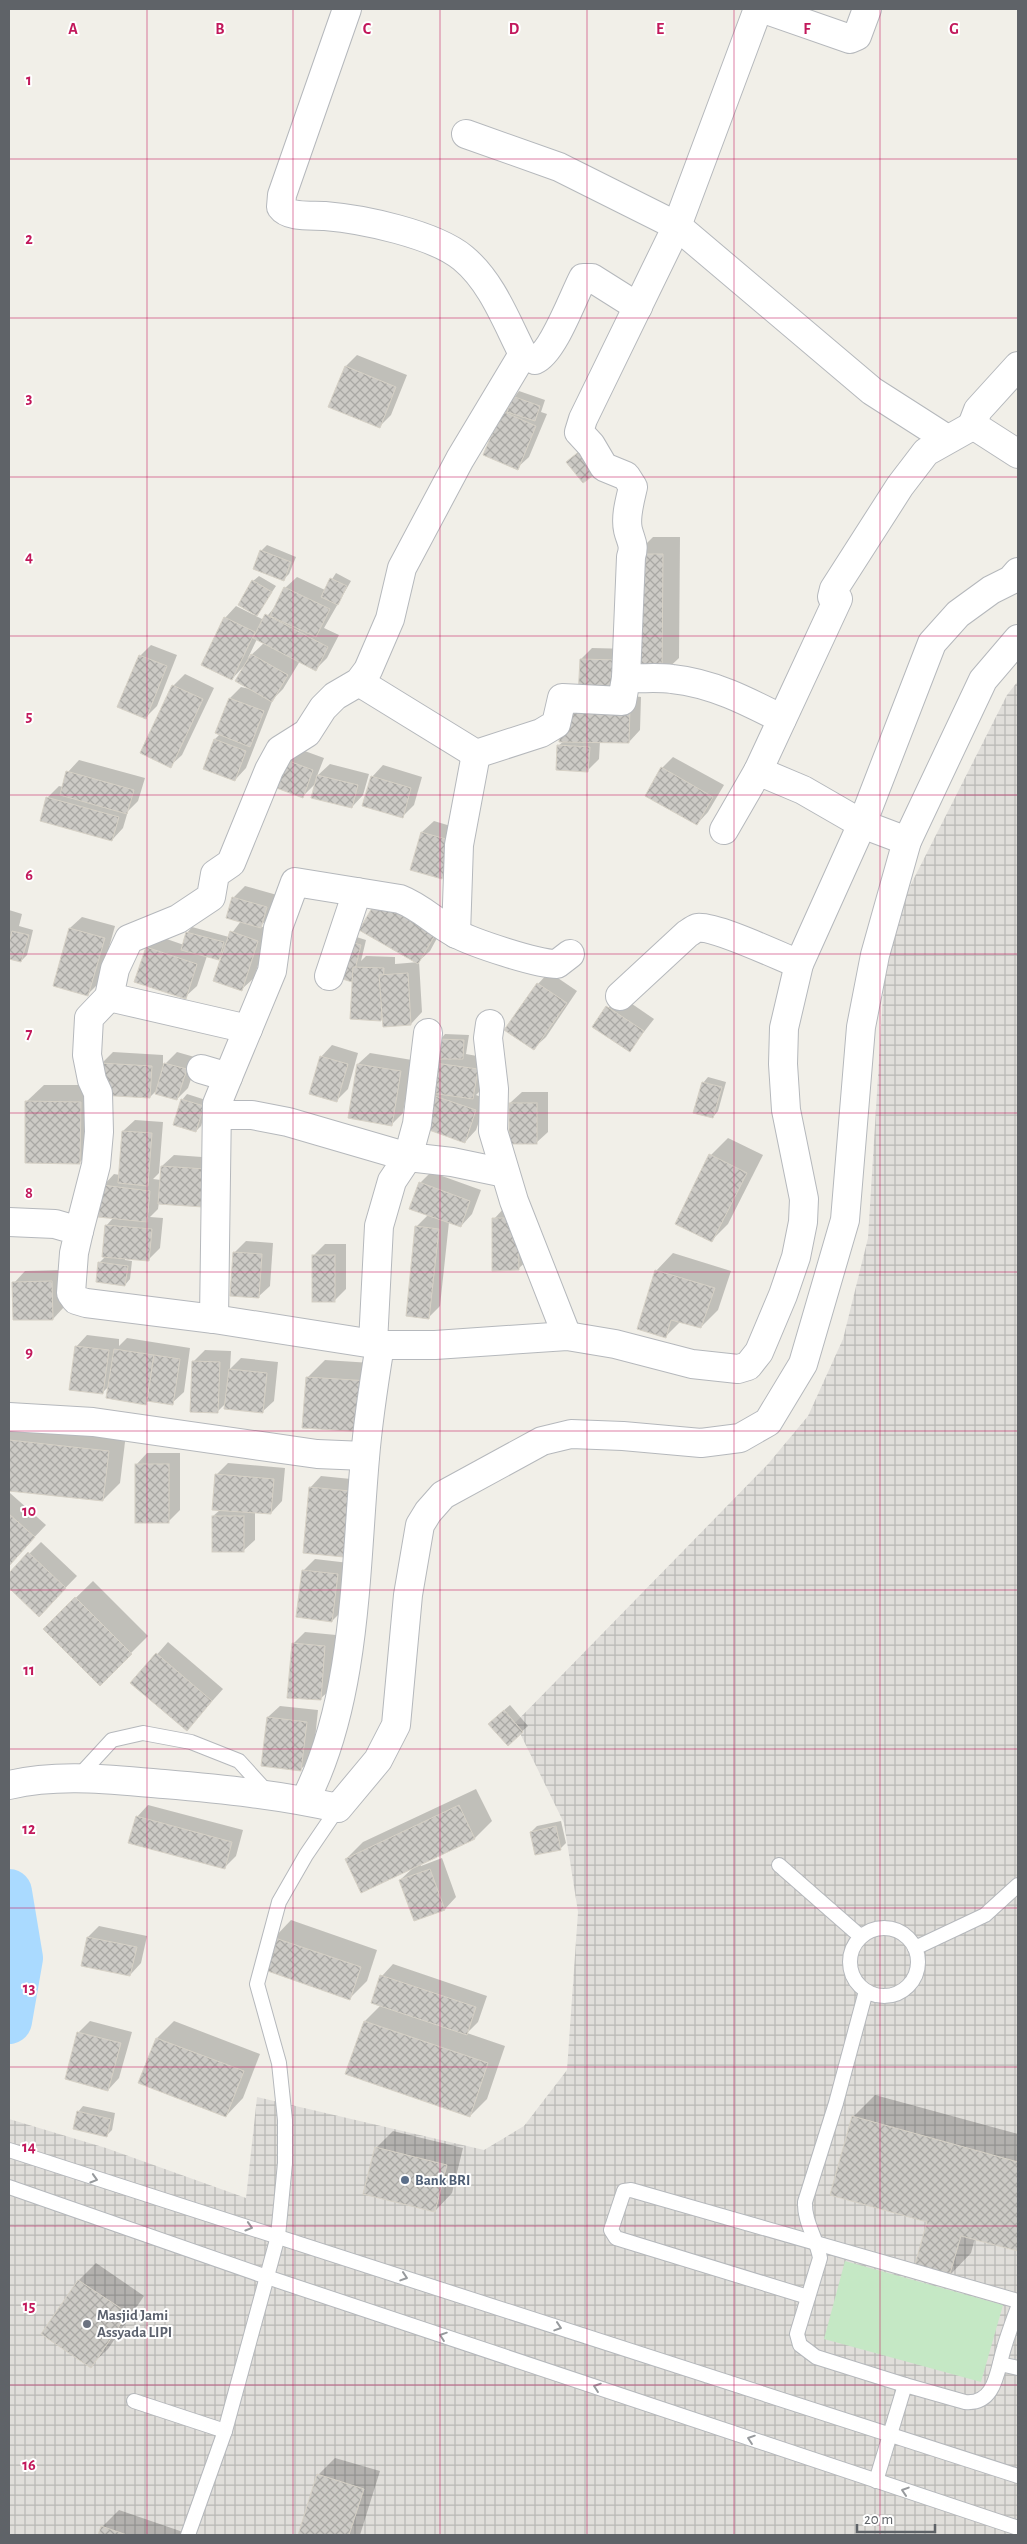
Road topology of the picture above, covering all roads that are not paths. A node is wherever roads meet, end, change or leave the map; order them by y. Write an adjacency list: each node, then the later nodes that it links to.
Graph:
1 (347, 9): 8 (street)
2 (758, 9): 6 (street)
3 (764, 9): 4 (street)
4 (867, 9)
5 (466, 134): 6 (street)
6 (677, 226): 7 (street); 11 (street)
7 (638, 307): 8 (street); 15 (street)
8 (524, 354): 16 (street)
9 (1018, 366): 10 (street)
10 (974, 425): 11 (street); 12 (street)
11 (947, 439): 17 (street)
12 (1018, 454)
13 (1018, 572): 20 (street)
14 (1018, 639): 22 (street)
15 (626, 678): 17 (street); 18 (street)
16 (359, 682): 18 (street); 29 (street)
17 (782, 720): 19 (street)
18 (476, 754): 24 (street)
19 (758, 771): 20 (street); 21 (street)
20 (862, 824): 22 (street); 26 (street)
21 (724, 830)
22 (907, 841): 49 (street)
23 (357, 892): 24 (street); 27 (street); 31 (street)
24 (456, 934): 25 (street)
25 (570, 954)
26 (799, 964): 28 (street); 41 (street)
27 (329, 976)
28 (620, 996)
29 (109, 997): 31 (street); 39 (street)
30 (490, 1024): 37 (street)
31 (248, 1029): 34 (street)
32 (428, 1033): 36 (street)
33 (201, 1069): 34 (street)
34 (228, 1077): 35 (street)
35 (218, 1115): 36 (street); 40 (street)
36 (408, 1157): 37 (street); 42 (street)
37 (504, 1173): 41 (street)
38 (9, 1222): 39 (street)
39 (79, 1231): 40 (street)
40 (214, 1319): 42 (street)
41 (567, 1336): 42 (street)
42 (377, 1344): 44 (street)
43 (9, 1417): 44 (street)
44 (365, 1456): 48 (street)
45 (78, 1777): 46 (street); 47 (street); 47 (lane)
46 (20, 1782)
47 (271, 1795): 48 (street)
48 (305, 1800): 49 (street)
49 (338, 1808): 57 (lane)
50 (779, 1866): 52 (lane)
51 (1018, 1885): 53 (lane)
52 (860, 1936): 53 (lane); 54 (lane)
53 (915, 1948): 54 (lane)
54 (866, 1991): 58 (lane)
55 (9, 2150): 57 (lane, one-way to 57)
56 (9, 2187): 59 (lane)
57 (278, 2236): 59 (lane); 68 (lane, one-way to 68)
58 (818, 2245): 60 (lane); 60 (lane); 61 (lane)
59 (267, 2277): 67 (lane); 70 (lane, one-way to 59)
60 (808, 2297): 65 (lane)
61 (1018, 2301)
62 (1018, 2307): 63 (lane)
63 (1000, 2364): 64 (lane); 65 (lane)
64 (1018, 2368)
65 (905, 2385): 68 (lane)
66 (134, 2401): 67 (lane)
67 (225, 2431): 72 (lane)
68 (891, 2436): 69 (lane); 70 (lane)
69 (1018, 2476)
70 (876, 2481): 71 (lane, one-way to 70)
71 (1018, 2528)
72 (188, 2535)

